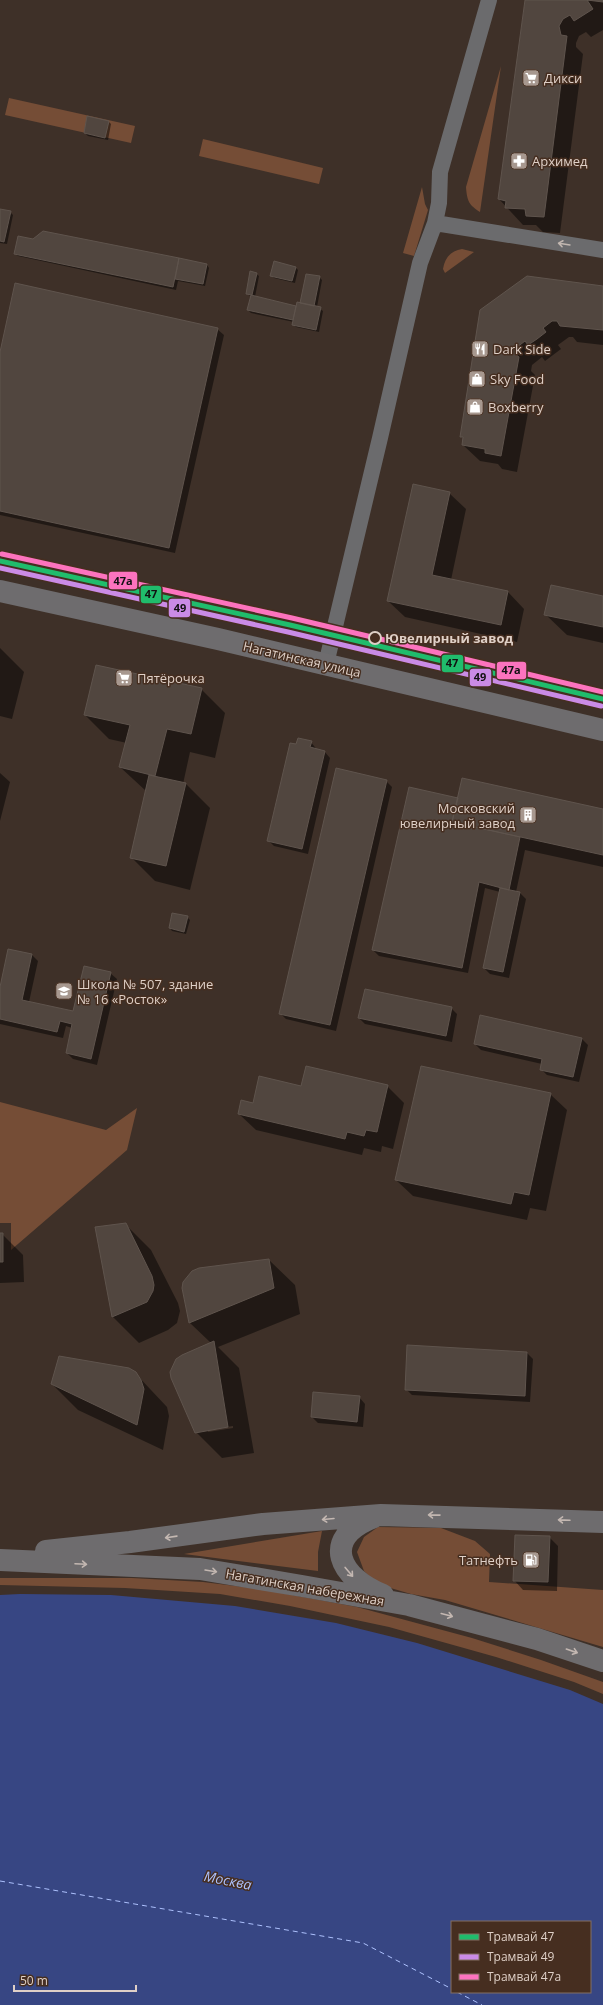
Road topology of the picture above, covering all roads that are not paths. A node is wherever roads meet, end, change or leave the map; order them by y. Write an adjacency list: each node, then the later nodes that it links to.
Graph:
1 (489, 0): 2 (street)
2 (435, 223): 3 (street, one-way to 2); 5 (street)
3 (603, 250)
4 (0, 591): 5 (main road, Нагатинская улица)
5 (326, 664): 6 (main road, Нагатинская улица)
6 (603, 730)
7 (380, 1515): 8 (main road, one-way to 7); 9 (main road, one-way to 9); 11 (main road, one-way to 11)
8 (603, 1522)
9 (0, 1556)
10 (0, 1560): 11 (main road, Нагатинская набережная, one-way to 11)
11 (409, 1605): 12 (main road, Нагатинская набережная, one-way to 12)
12 (603, 1661)

